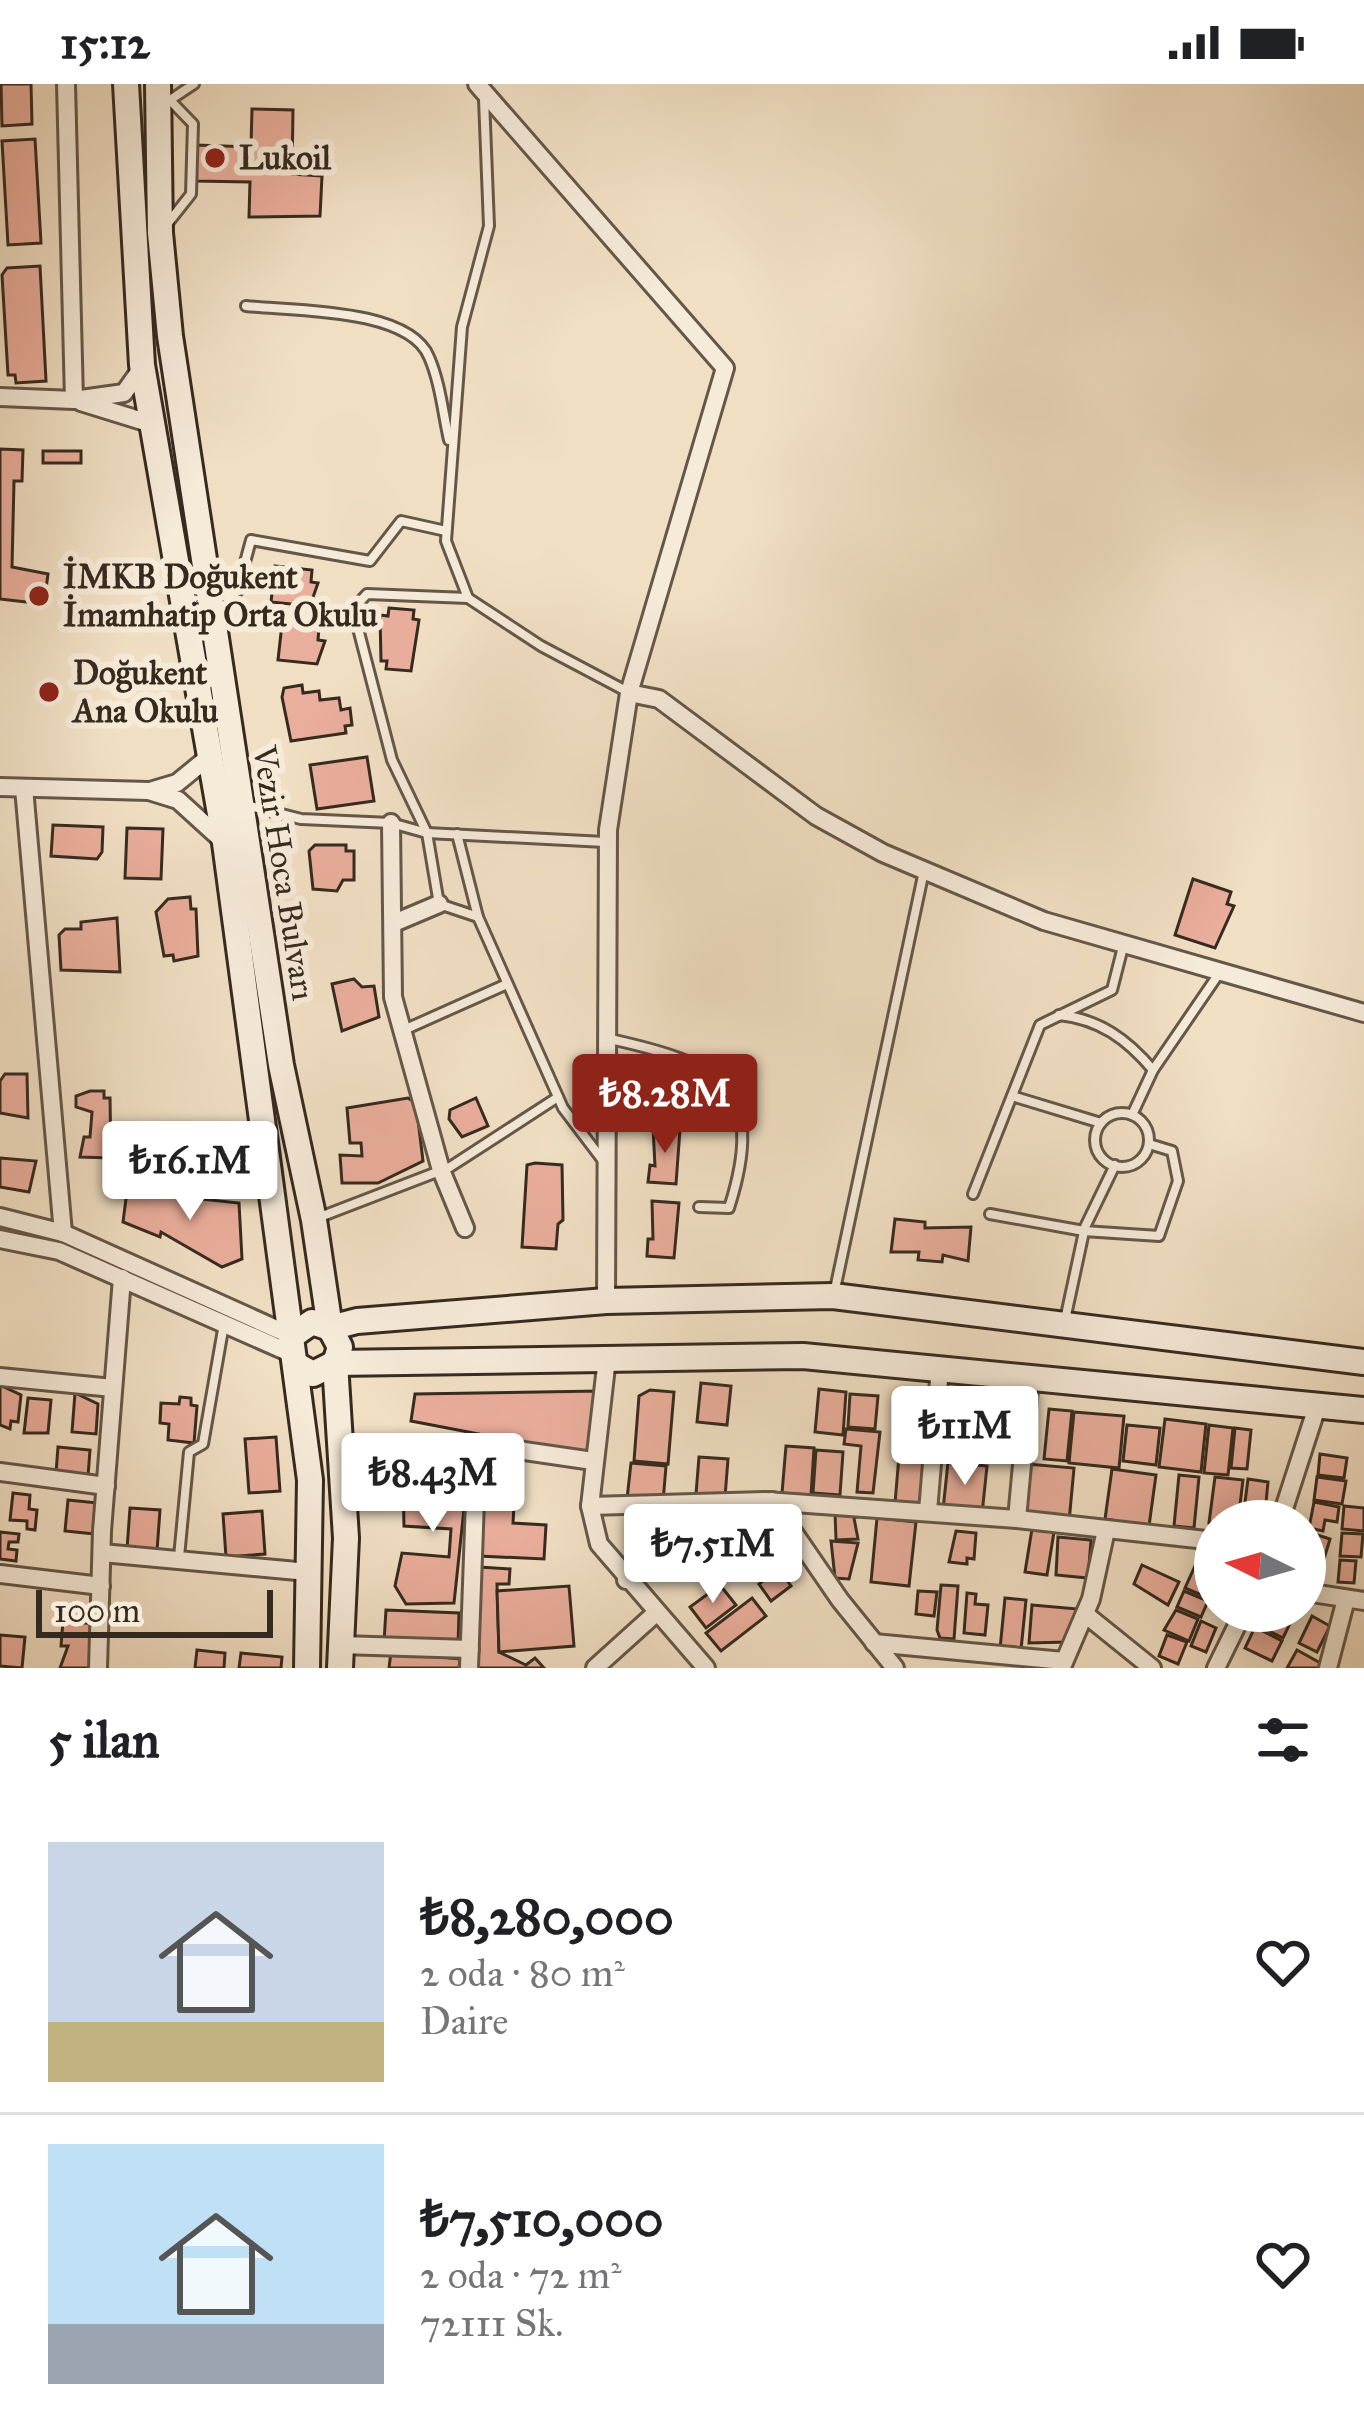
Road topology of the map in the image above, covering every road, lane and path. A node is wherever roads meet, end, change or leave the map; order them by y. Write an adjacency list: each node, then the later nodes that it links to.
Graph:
1 (66, 84): 10 (street)
2 (126, 84): 8 (main road, Vezir Hoca Bulvarı)
3 (194, 84): 5 (lane)
4 (481, 88): 12 (lane); 16 (street)
5 (162, 90): 6 (main road, Vezir Hoca Bulvarı); 6 (lane)
6 (160, 233): 15 (main road, Vezir Hoca Bulvarı)
7 (246, 306): 12 (lane)
8 (142, 365): 10 (street); 11 (main road, Vezir Hoca Bulvarı)
9 (0, 397): 10 (street)
10 (74, 400): 11 (street)
11 (152, 424): 17 (main road, Vezir Hoca Bulvarı)
12 (450, 447): 13 (lane)
13 (446, 531): 14 (lane); 15 (lane)
14 (468, 598): 16 (lane); 23 (lane)
15 (210, 601): 21 (main road, Vezir Hoca Bulvarı)
16 (629, 693): 25 (street); 27 (street)
17 (210, 756): 20 (street); 26 (main road, Vezir Hoca Bulvarı)
18 (0, 788): 19 (street)
19 (24, 788): 20 (street); 54 (street)
20 (149, 791): 26 (street)
21 (238, 803): 22 (lane); 51 (main road, Vezir Hoca Bulvarı)
22 (391, 823): 23 (lane); 30 (street)
23 (427, 833): 24 (lane); 28 (lane)
24 (457, 834): 25 (lane); 29 (lane)
25 (608, 842): 37 (street)
26 (225, 843): 62 (main road, Vezir Hoca Bulvarı)
27 (924, 871): 31 (street); 57 (lane)
28 (439, 904): 29 (lane); 30 (street)
29 (478, 916): 33 (lane)
30 (394, 923): 36 (street)
31 (1124, 943): 32 (street); 35 (lane)
32 (1221, 970): 34 (street); 38 (lane)
33 (507, 984): 36 (lane); 40 (lane)
34 (1364, 1013)
35 (1057, 1015): 38 (lane); 39 (lane)
36 (406, 1029): 46 (street)
37 (608, 1039): 45 (street); 48 (lane)
38 (1153, 1070): 41 (lane)
39 (1012, 1096): 42 (lane); 47 (lane)
40 (558, 1097): 45 (lane); 46 (lane)
41 (1132, 1115): 42 (lane); 43 (lane)
42 (1101, 1124): 44 (lane)
43 (1149, 1144): 44 (lane); 53 (lane)
44 (1115, 1166): 53 (lane)
45 (609, 1168): 58 (street)
46 (441, 1170): 51 (lane); 52 (street)
47 (973, 1194)
48 (699, 1207)
49 (990, 1214): 53 (lane)
50 (0, 1217): 54 (street)
51 (314, 1220): 61 (main road, Vezir Hoca Bulvarı)
52 (465, 1228)
53 (1084, 1231): 60 (lane)
54 (63, 1233): 62 (street)
55 (0, 1239): 56 (street)
56 (122, 1278): 59 (street); 69 (street)
57 (833, 1296): 58 (main road); 60 (main road)
58 (606, 1301): 61 (main road)
59 (224, 1323): 62 (street); 83 (lane)
60 (1063, 1327): 64 (main road)
61 (330, 1328): 62 (main road); 65 (main road, Vezir Hoca Bulvarı)
62 (292, 1351): 65 (main road); 84 (main road, Vezir Hoca Bulvarı)
63 (607, 1358): 65 (main road); 66 (main road); 72 (street)
64 (1364, 1362)
65 (335, 1363): 94 (main road, Vezir Hoca Bulvarı)
66 (940, 1368): 68 (main road); 78 (street)
67 (0, 1377): 69 (street)
68 (1030, 1378): 70 (main road); 79 (street)
69 (113, 1388): 74 (street)
70 (1317, 1407): 71 (main road); 75 (street)
71 (1364, 1410)
72 (593, 1461): 77 (street); 93 (street)
73 (0, 1472): 74 (street)
74 (106, 1486): 82 (street)
75 (1287, 1500)
76 (769, 1501): 77 (street); 78 (street); 86 (street); 92 (street)
77 (590, 1506): 86 (street)
78 (928, 1511): 79 (street)
79 (1017, 1519): 80 (street)
80 (1106, 1530): 81 (street); 90 (street)
81 (1194, 1539)
82 (102, 1553): 83 (street); 87 (street)
83 (178, 1560): 84 (street)
84 (308, 1572): 97 (main road, Vezir Hoca Bulvarı)
85 (0, 1574): 87 (street)
86 (626, 1580): 89 (street)
87 (101, 1586): 96 (street)
88 (1355, 1600): 104 (street)
89 (657, 1612): 99 (street); 100 (street)
90 (1085, 1614): 95 (street); 102 (street)
91 (1234, 1632): 103 (street)
92 (874, 1643): 95 (street); 101 (street)
93 (470, 1648): 94 (street); 98 (street)
94 (341, 1656)
95 (1063, 1665)
96 (98, 1668)
97 (307, 1668)
98 (470, 1668)
99 (595, 1668)
100 (706, 1668)
101 (895, 1668)
102 (1152, 1668)
103 (1216, 1668)
104 (1328, 1668)

